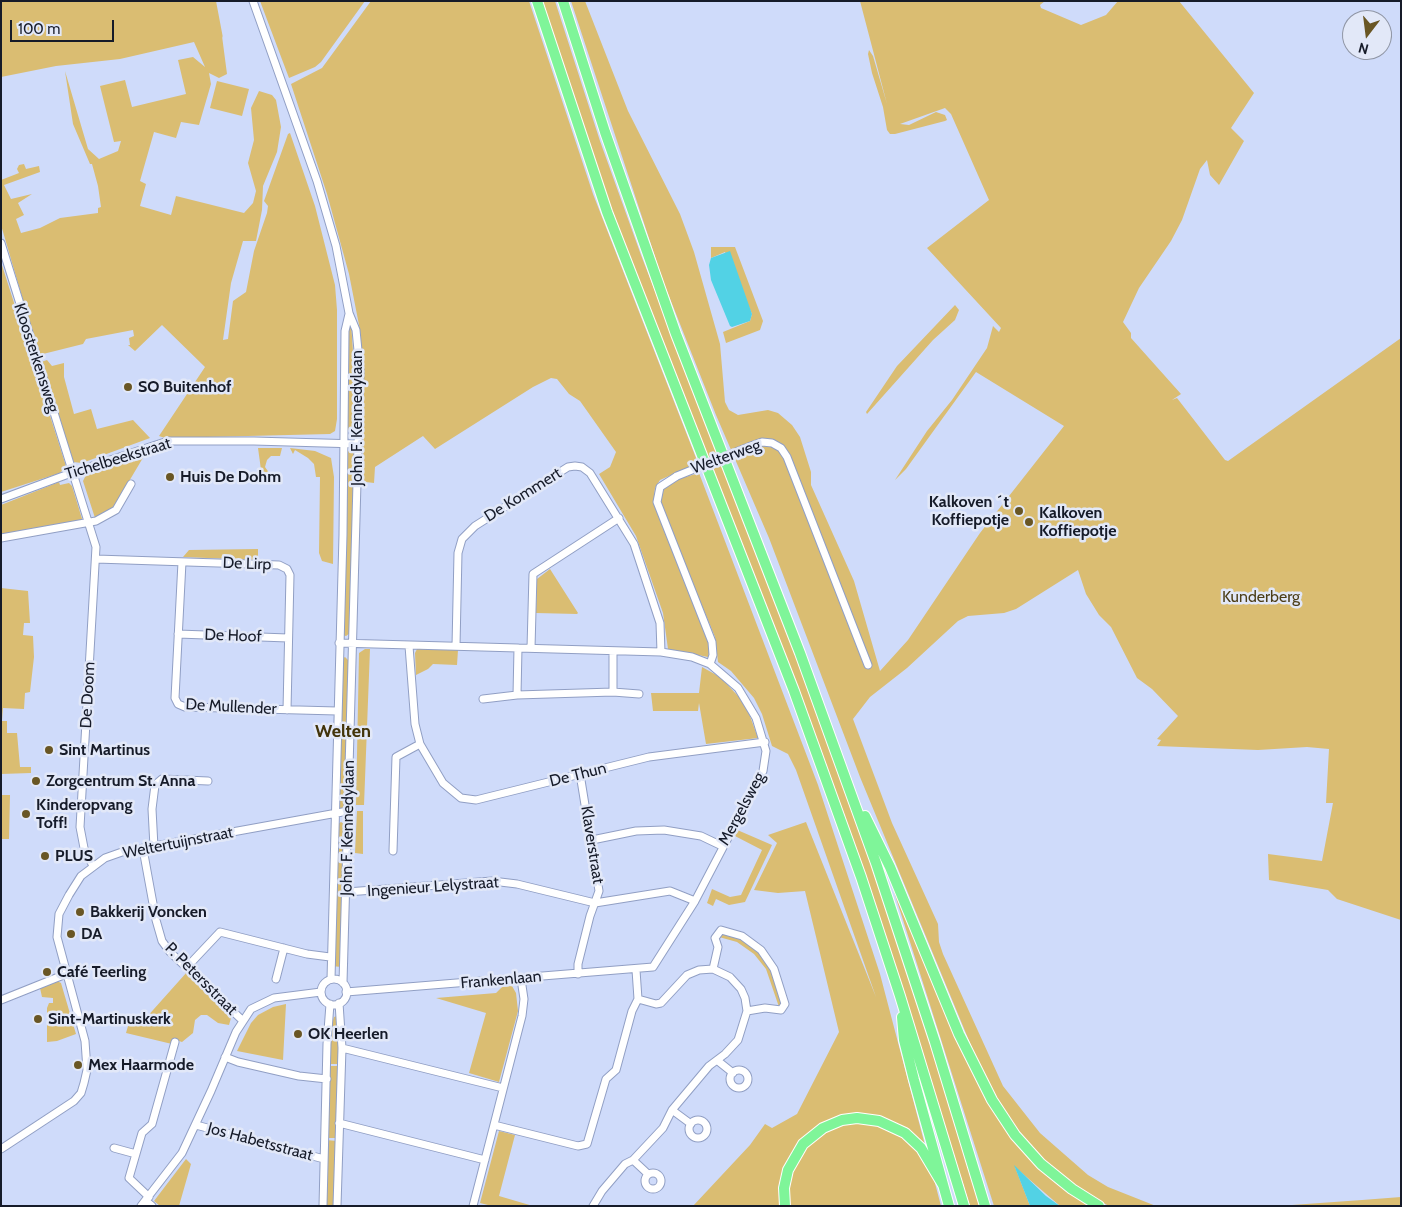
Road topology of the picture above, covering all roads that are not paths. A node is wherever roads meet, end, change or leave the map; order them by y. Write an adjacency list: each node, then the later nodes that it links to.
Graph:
1 (253, 1): 5 (street, John F. Kennedylaan)
2 (537, 1): 64 (highway)
3 (563, 1): 38 (highway)
4 (1, 243): 8 (street, Kloosterkensweg)
5 (349, 313): 6 (street, John F. Kennedylaan); 7 (street, John F. Kennedylaan)
6 (344, 444): 7 (street, Tichelbeekstraat); 8 (street, Tichelbeekstraat); 18 (street, John F. Kennedylaan)
7 (358, 444): 19 (street, John F. Kennedylaan)
8 (74, 472): 10 (street, Tichelbeekstraat); 12 (street, De Doom)
9 (130, 484): 12 (street)
10 (1, 499)
11 (619, 518): 21 (street, De Kommert); 23 (street); 25 (street, De Kommert)
12 (90, 523): 13 (street); 14 (street, De Doom)
13 (1, 538)
14 (96, 559): 15 (street, De Lirp); 46 (street, De Doom)
15 (182, 562): 16 (street, De Mullender); 17 (street, De Lirp)
16 (178, 634): 17 (street, De Hoof); 32 (street, De Mullender)
17 (288, 638): 32 (street, De Lirp)
18 (339, 643): 19 (street); 33 (street, John F. Kennedylaan)
19 (353, 644): 20 (street, Mergelsweg); 39 (street, John F. Kennedylaan)
20 (409, 646): 21 (street, Mergelsweg); 35 (street, De Thun)
21 (456, 646): 22 (street, Mergelsweg)
22 (518, 648): 23 (street, Mergelsweg); 30 (street)
23 (531, 648): 24 (street, Mergelsweg)
24 (613, 651): 25 (street, Mergelsweg); 28 (street)
25 (661, 652): 26 (street, Mergelsweg)
26 (710, 664): 27 (street, Welterweg, bridge); 34 (street, Mergelsweg)
27 (868, 665)
28 (613, 692): 29 (street); 30 (street)
29 (639, 694)
30 (516, 695): 31 (street)
31 (483, 699)
32 (287, 710): 33 (street, De Mullender)
33 (337, 711): 40 (street, John F. Kennedylaan)
34 (764, 742): 36 (street, De Thun); 42 (street, Mergelsweg)
35 (420, 744): 36 (street, De Thun); 45 (street)
36 (580, 774): 41 (street, Klaverstraat)
37 (208, 781): 43 (street)
38 (848, 782): 100 (highway); 101 (highway)
39 (348, 811): 40 (street, Weltertuijnstraat); 47 (street, John F. Kennedylaan)
40 (335, 813): 43 (street, Weltertuijnstraat); 51 (street, John F. Kennedylaan)
41 (592, 840): 42 (street); 49 (street, Klaverstraat)
42 (722, 846): 48 (street, Mergelsweg)
43 (154, 847): 44 (street, Weltertuijnstraat)
44 (143, 849): 46 (street, Weltertuijnstraat); 53 (street, P. Petersstraat)
45 (393, 851)
46 (93, 866): 56 (street, Weltertuijnstraat)
47 (347, 892): 49 (street, Ingenieur Lelystraat); 61 (street, John F. Kennedylaan)
48 (695, 901): 49 (street, Ingenieur Lelystraat); 52 (street, Mergelsweg)
49 (595, 903): 57 (street, Klaverstraat)
50 (284, 948): 51 (street); 53 (street); 60 (street)
51 (330, 957): 58 (street, John F. Kennedylaan)
52 (655, 965): 55 (street, Frankenlaan)
53 (187, 967): 70 (street, P. Petersstraat)
54 (713, 969): 65 (street); 69 (street); 69 (street)
55 (636, 970): 57 (street, Frankenlaan); 65 (street)
56 (66, 974): 66 (street); 84 (street, Weltertuijnstraat)
57 (578, 974): 59 (street, Frankenlaan)
58 (331, 979): 61 (street); 62 (street)
59 (521, 979): 63 (street, Frankenlaan); 77 (street)
60 (276, 980)
61 (343, 983): 63 (street)
62 (321, 992): 68 (street); 70 (street)
63 (346, 992): 67 (street)
64 (900, 996): 90 (highway); 99 (highway)
65 (638, 999): 82 (street)
66 (1, 1000)
67 (339, 1003): 68 (street); 72 (street)
68 (330, 1004): 76 (street)
69 (747, 1011): 74 (street)
70 (242, 1020): 73 (street)
71 (175, 1042): 85 (street)
72 (342, 1048): 77 (street); 79 (street)
73 (225, 1057): 76 (street); 81 (street)
74 (718, 1061): 75 (street); 78 (street)
75 (733, 1073)
76 (326, 1079): 86 (street)
77 (503, 1088): 82 (street)
78 (672, 1110): 80 (street); 88 (street)
79 (339, 1123): 87 (street); 94 (street)
80 (691, 1124)
81 (196, 1125): 86 (street, Jos Habetsstraat); 91 (street)
82 (494, 1125): 87 (street)
83 (114, 1148): 85 (street)
84 (1, 1149)
85 (136, 1154): 91 (street)
86 (324, 1159): 93 (street)
87 (486, 1160): 95 (street)
88 (633, 1160): 89 (street); 96 (street)
89 (648, 1174)
90 (943, 1185): 97 (highway); 98 (highway)
91 (146, 1201): 92 (street)
92 (152, 1206)
93 (323, 1206)
94 (337, 1206)
95 (474, 1206)
96 (593, 1206)
97 (785, 1206)
98 (949, 1206)
99 (964, 1206)
100 (985, 1206)
101 (1099, 1206)

